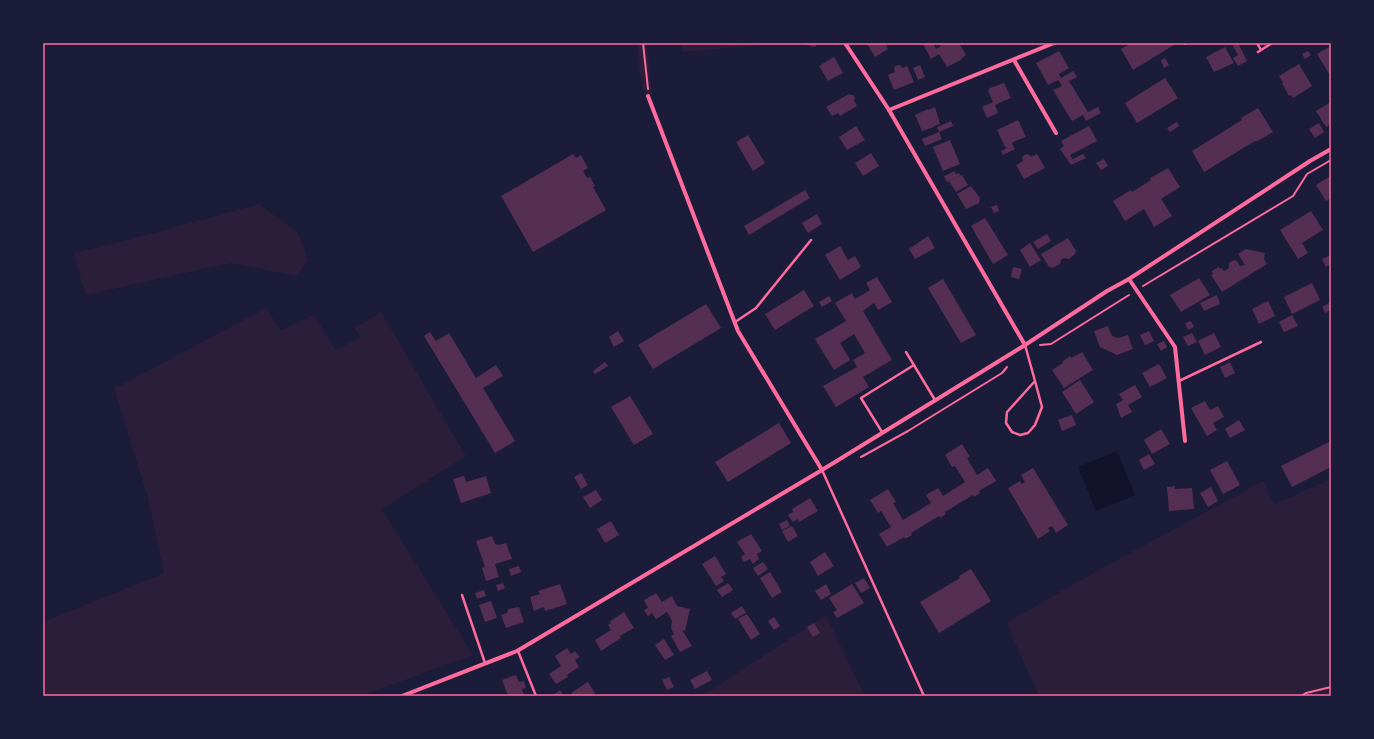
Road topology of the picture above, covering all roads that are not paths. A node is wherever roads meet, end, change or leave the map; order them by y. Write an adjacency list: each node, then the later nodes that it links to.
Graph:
1 (845, 43): 9 (street)
2 (1054, 43): 7 (street)
3 (1257, 43): 5 (lane)
4 (1272, 43): 5 (lane)
5 (1261, 50): 6 (lane)
6 (1258, 52)
7 (1014, 60): 9 (street); 10 (street)
8 (648, 96): 14 (street)
9 (889, 110): 16 (street)
10 (1056, 133)
11 (1331, 149): 13 (street)
12 (811, 240): 14 (lane)
13 (1129, 280): 16 (street); 20 (street)
14 (735, 322): 24 (street)
15 (1261, 342): 20 (lane)
16 (1025, 345): 19 (lane); 21 (street)
17 (906, 352): 18 (lane)
18 (914, 365): 21 (lane); 22 (lane)
19 (1035, 381): 19 (lane)
20 (1178, 381): 23 (street)
21 (935, 400): 22 (street)
22 (882, 432): 24 (street)
23 (1185, 441)
24 (822, 470): 26 (street); 30 (lane)
25 (462, 595): 27 (lane)
26 (517, 651): 27 (street); 29 (lane)
27 (485, 664): 28 (street)
28 (402, 696)
29 (536, 696)
30 (924, 696)

